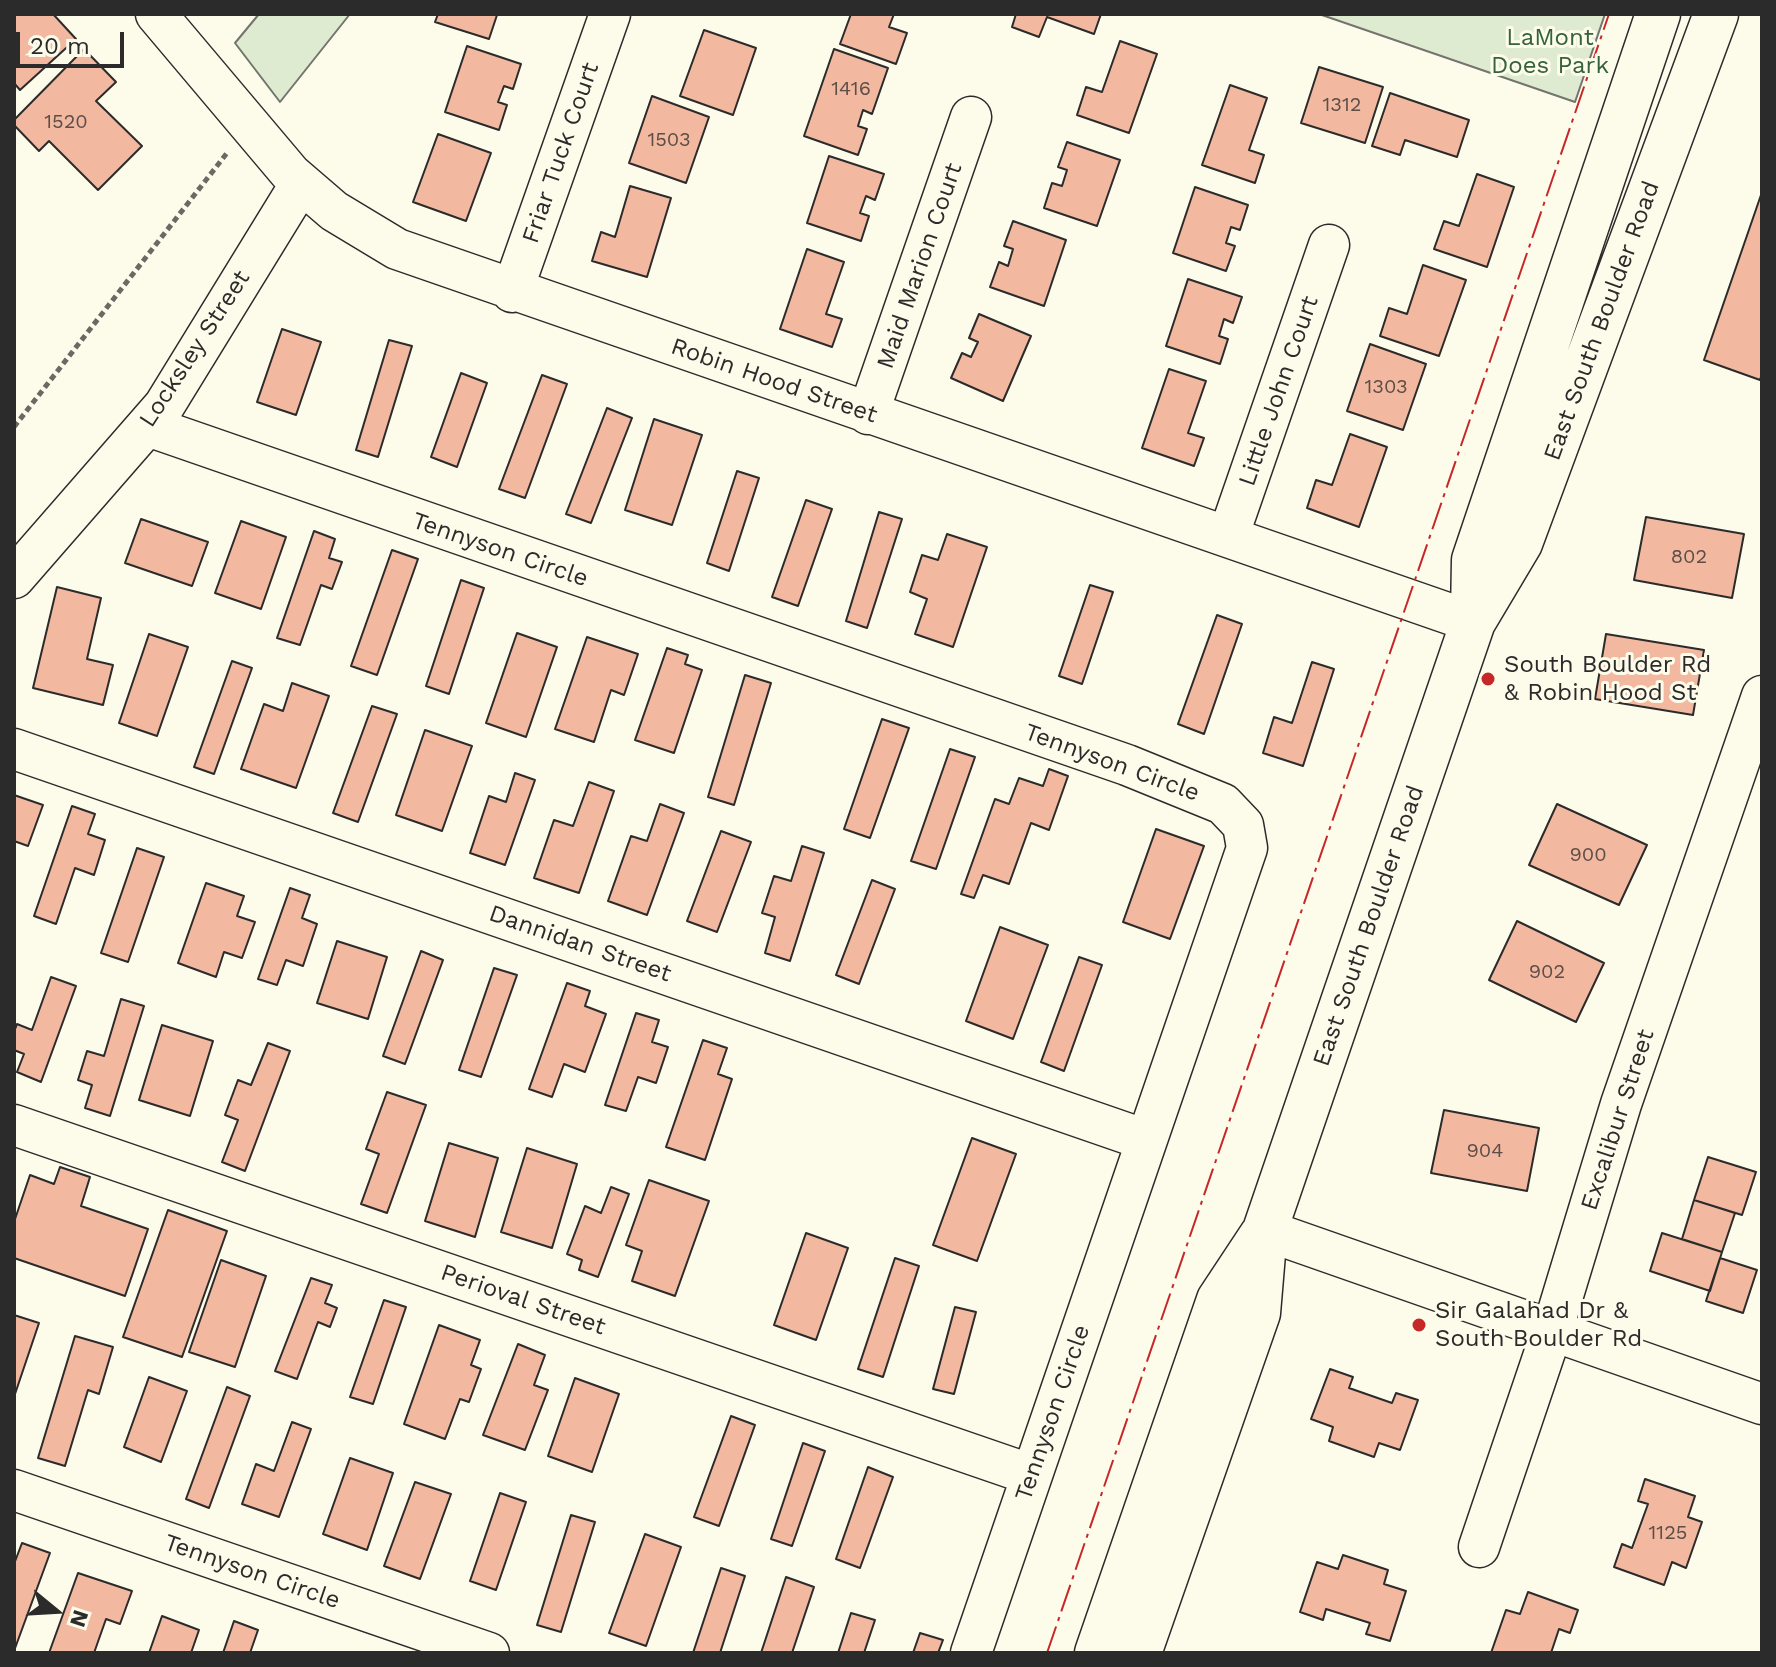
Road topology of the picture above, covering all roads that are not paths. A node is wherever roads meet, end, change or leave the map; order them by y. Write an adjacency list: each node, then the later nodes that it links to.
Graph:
1 (156, 14): 6 (street, Robin Hood Street)
2 (610, 14): 8 (street, Friar Tuck Court)
3 (1658, 14): 13 (main road, East South Boulder Road)
4 (1716, 14): 13 (main road, East South Boulder Road)
5 (971, 117): 9 (street, Maid Marion Court)
6 (301, 183): 8 (street, Robin Hood Street); 10 (street, Locksley Street)
7 (1329, 245): 11 (street, Little John Court)
8 (512, 292): 9 (street, Robin Hood Street)
9 (868, 414): 11 (street, Robin Hood Street)
10 (148, 426): 12 (street, Locksley Street); 17 (street, Tennyson Circle)
11 (1228, 537): 13 (street, Robin Hood Street)
12 (14, 578)
13 (1473, 622): 18 (main road, East South Boulder Road)
14 (1762, 696): 19 (street, Excalibur Street)
15 (14, 749): 17 (street, Dannidan Street)
16 (14, 1125): 21 (street, Perioval Street)
17 (1146, 1140): 21 (street, Tennyson Circle)
18 (1265, 1230): 19 (street); 26 (main road, East South Boulder Road); 27 (main road, East South Boulder Road)
19 (1553, 1328): 20 (street); 23 (street, Excalibur Street)
20 (1762, 1404)
21 (1032, 1475): 25 (street, Tennyson Circle)
22 (14, 1490): 24 (street, Tennyson Circle)
23 (1479, 1547)
24 (489, 1653)
25 (971, 1653)
26 (1097, 1653)
27 (1139, 1653)

